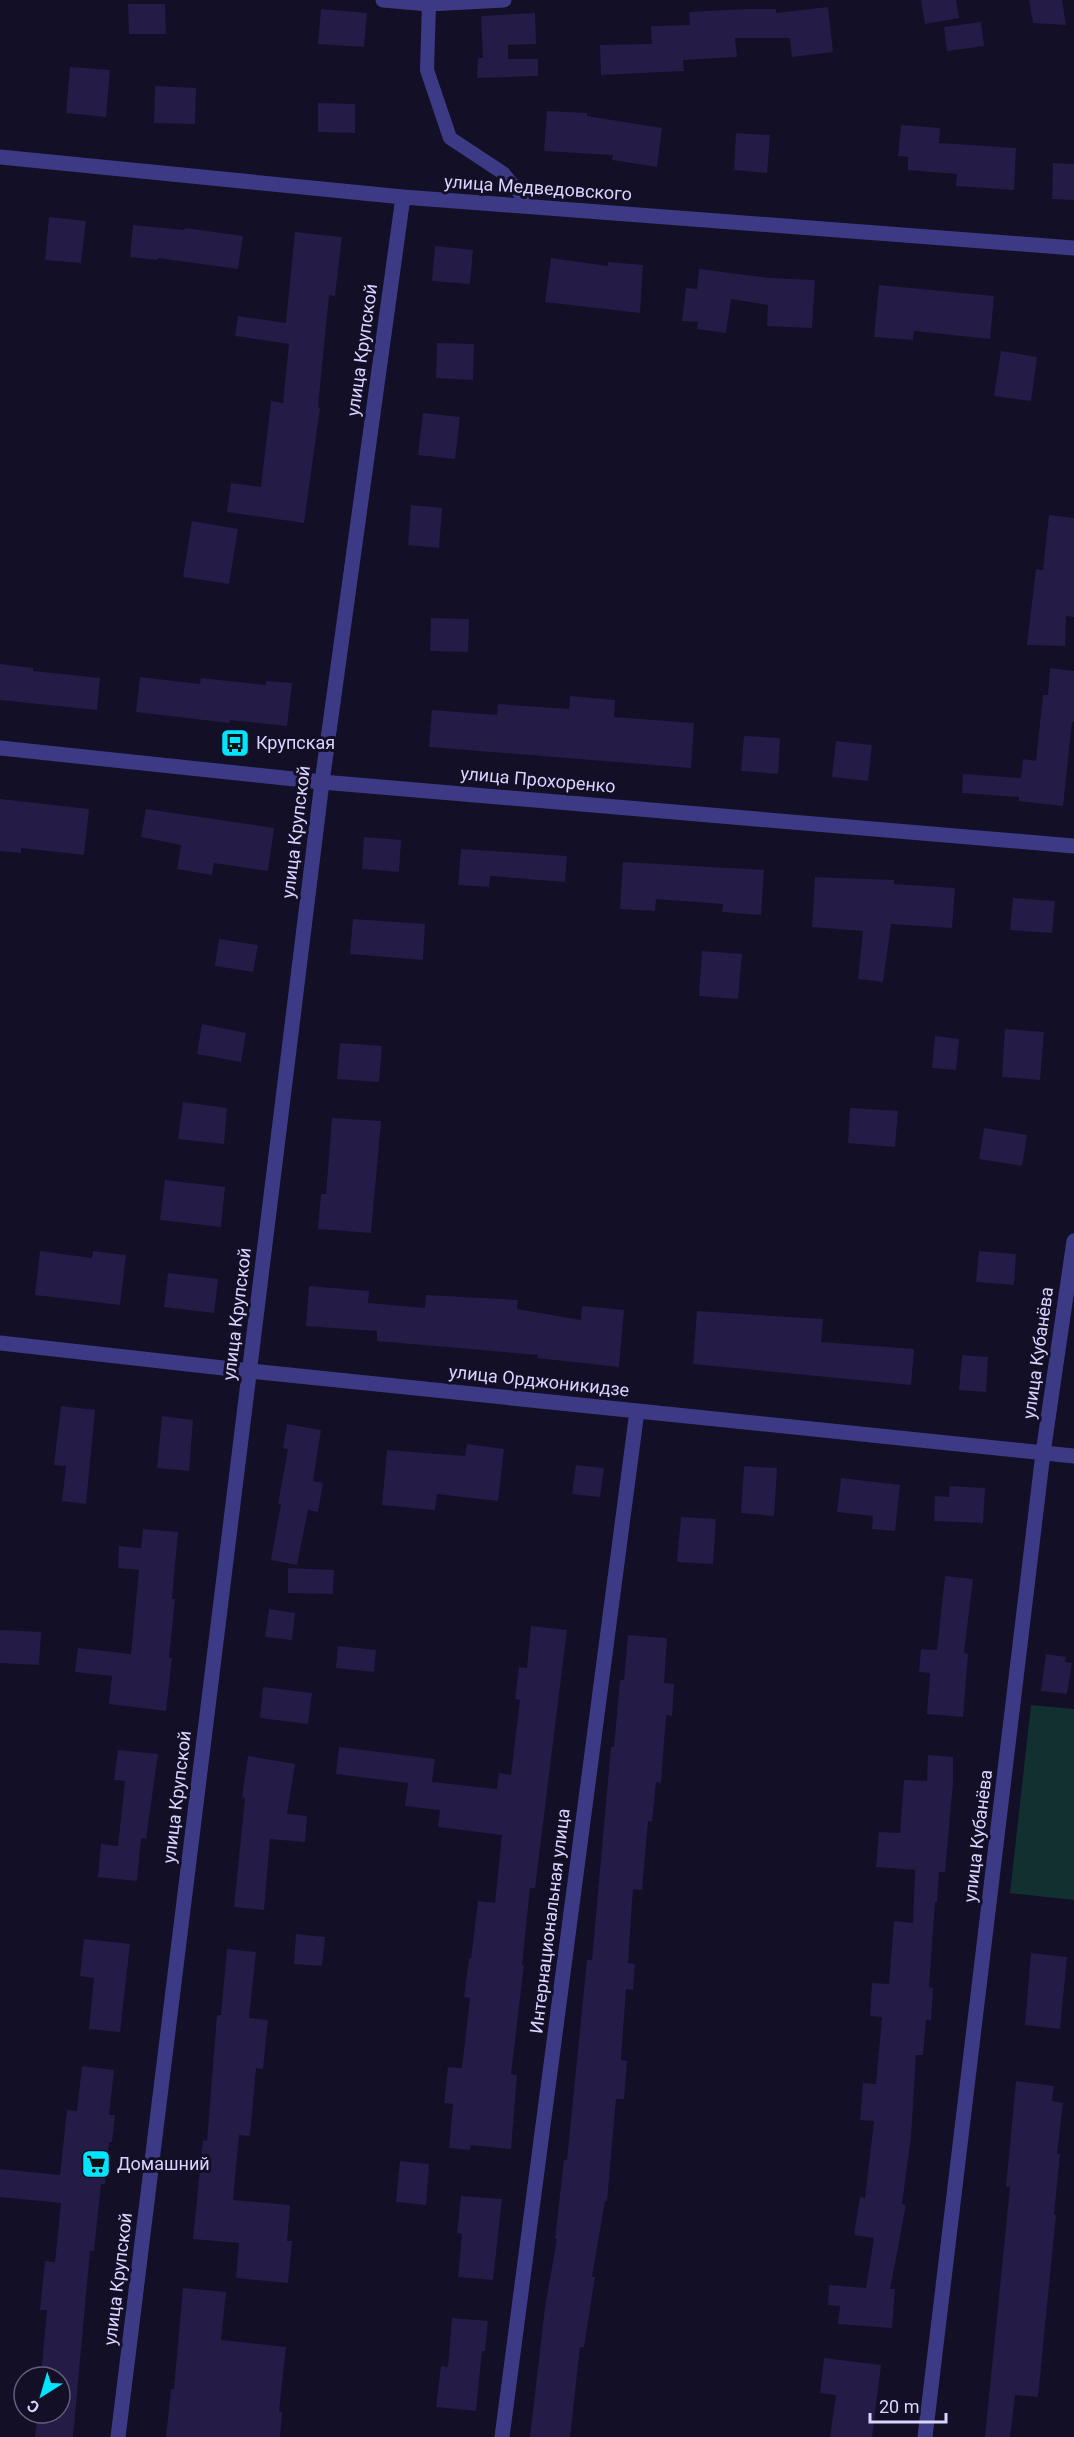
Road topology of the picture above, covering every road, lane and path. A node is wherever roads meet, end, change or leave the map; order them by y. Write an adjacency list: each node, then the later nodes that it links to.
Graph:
1 (383, 0): 3 (street)
2 (504, 0): 3 (street)
3 (429, 4): 6 (lane)
4 (0, 157): 5 (street, улица Медведовского)
5 (403, 197): 6 (street, улица Медведовского); 9 (street, улица Крупской)
6 (531, 207): 7 (street, улица Медведовского)
7 (1074, 248)
8 (0, 748): 9 (street, улица Прохоренко)
9 (322, 782): 10 (street, улица Прохоренко); 13 (street, улица Крупской)
10 (1074, 846)
11 (1074, 1241): 15 (street, улица Кубанёва)
12 (0, 1343): 13 (street, улица Орджоникидзе)
13 (250, 1371): 14 (street, улица Орджоникидзе); 17 (street, улица Крупской)
14 (637, 1411): 15 (street, улица Орджоникидзе); 18 (street, Интернациональная улица)
15 (1043, 1453): 16 (street, улица Орджоникидзе); 19 (street, улица Кубанёва)
16 (1074, 1456)
17 (118, 2437)
18 (502, 2437)
19 (925, 2437)

